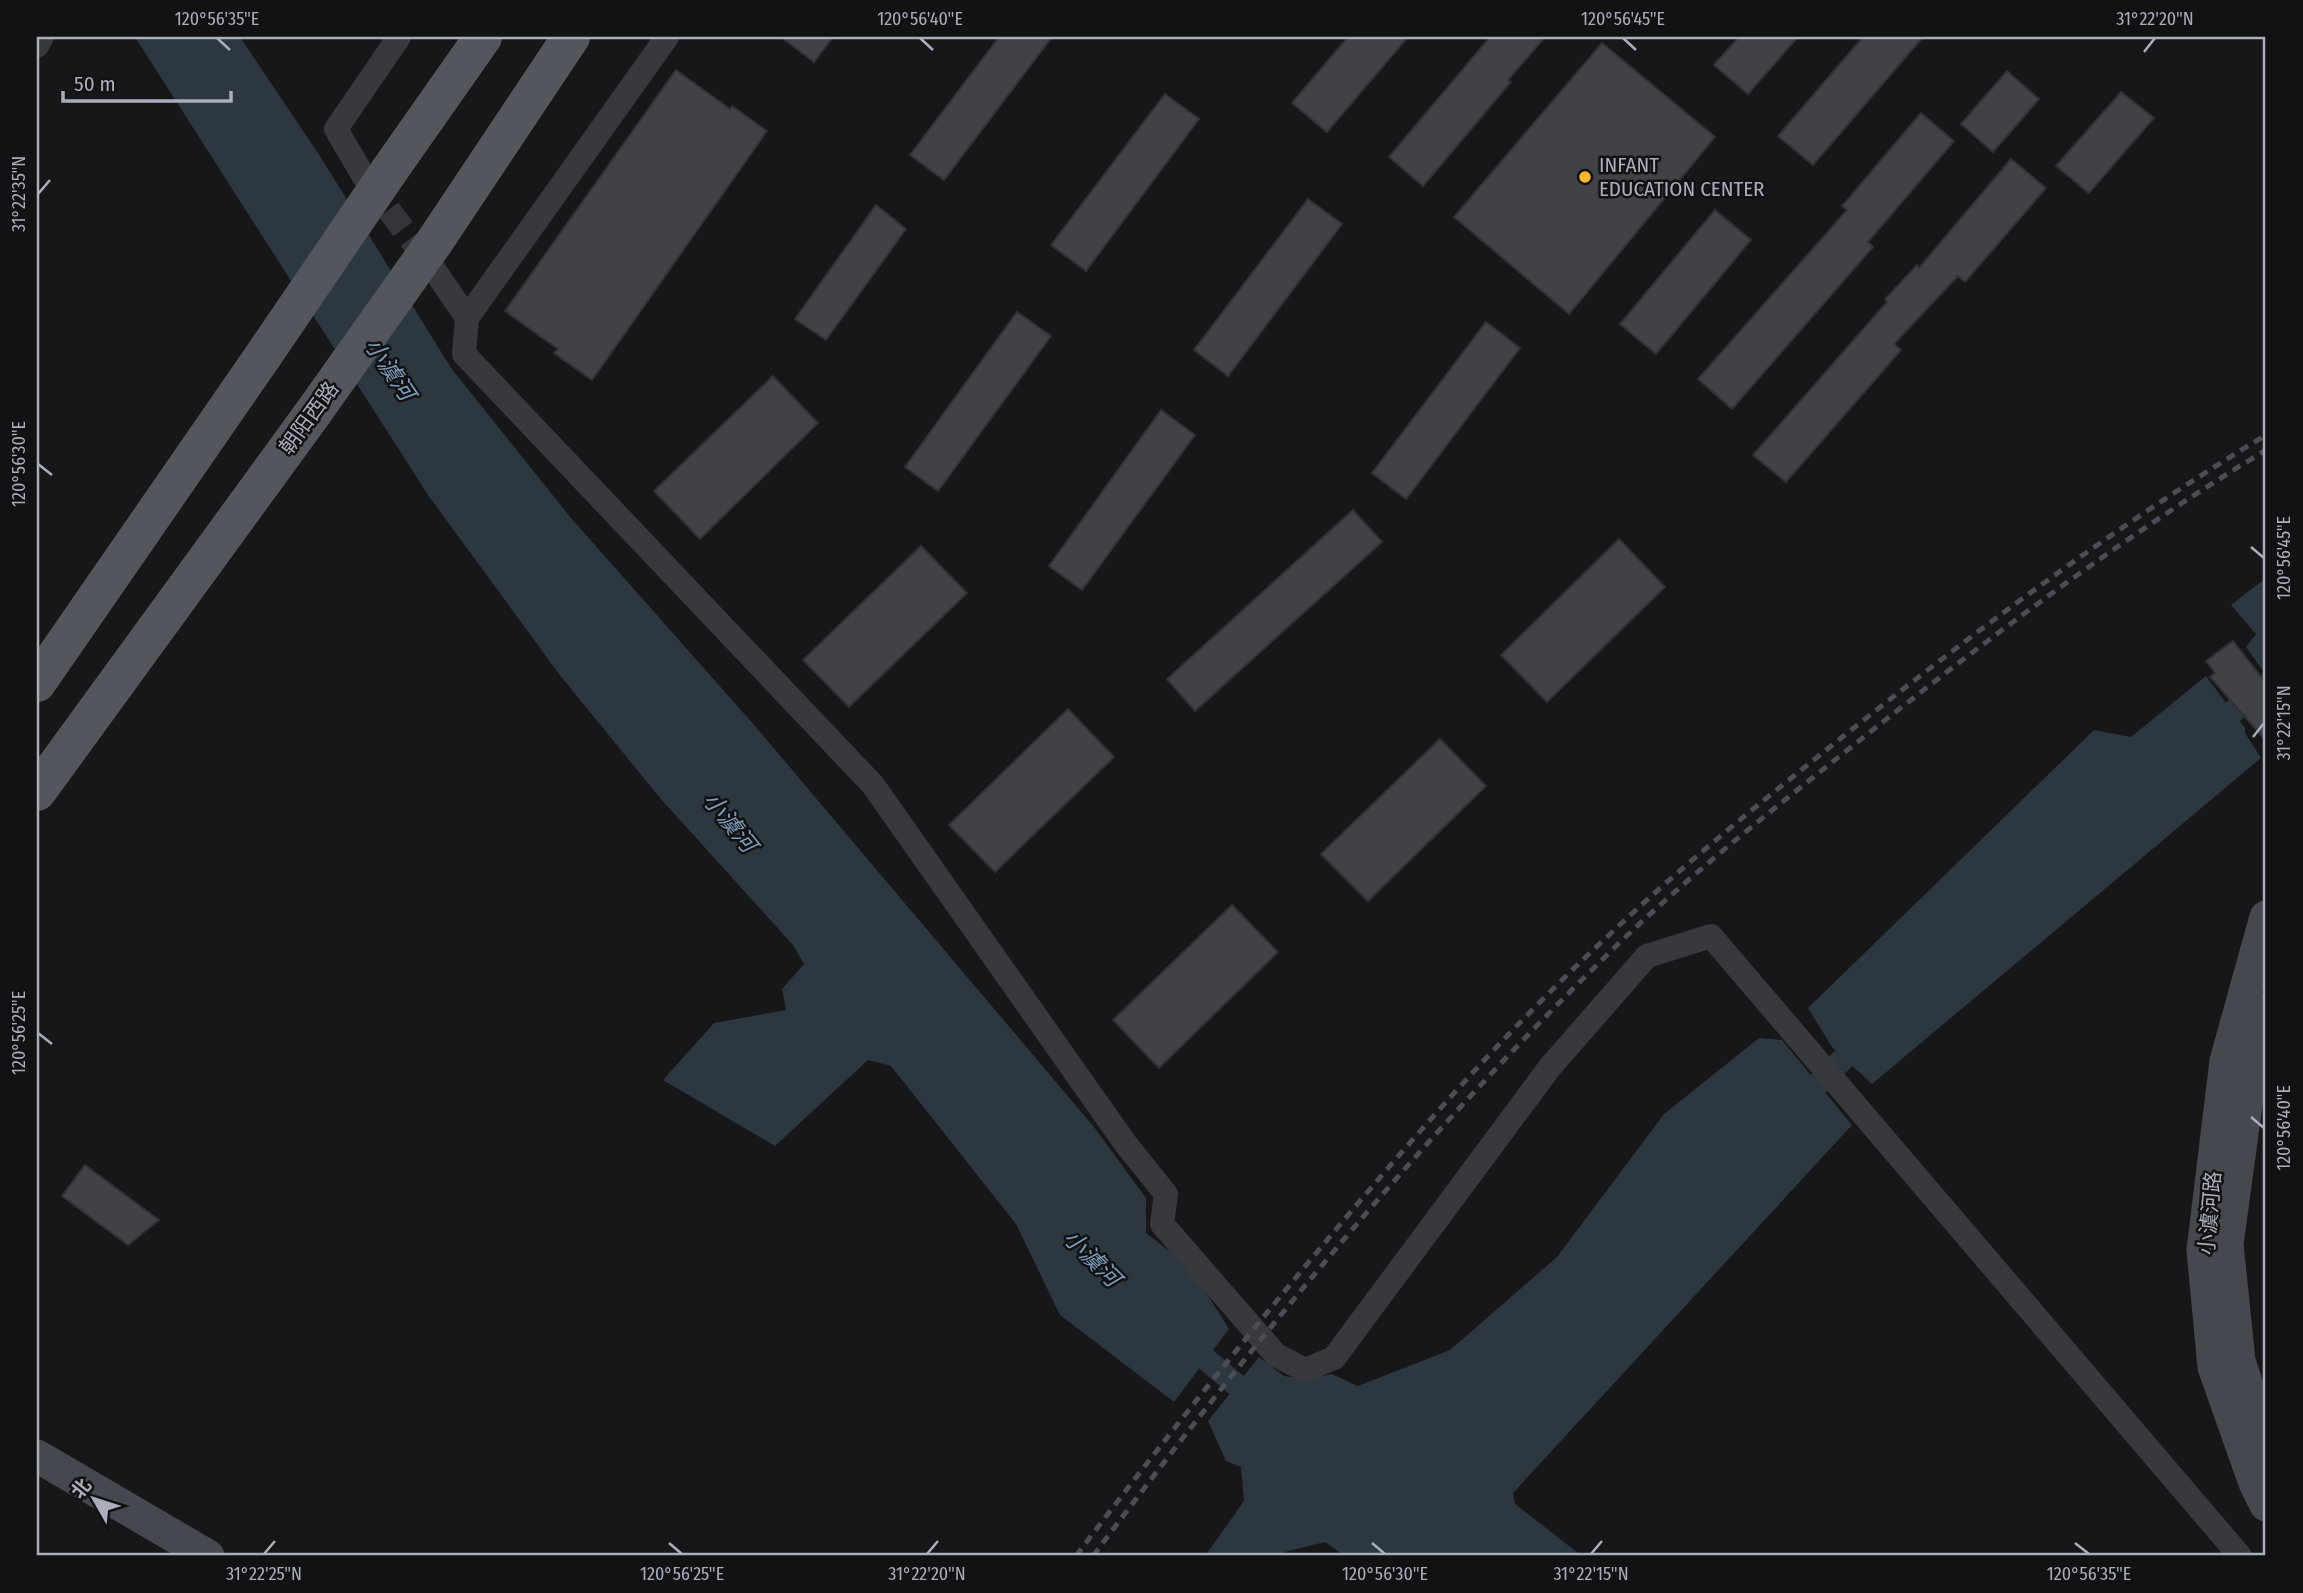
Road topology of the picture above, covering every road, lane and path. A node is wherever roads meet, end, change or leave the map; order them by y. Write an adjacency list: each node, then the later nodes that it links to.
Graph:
1 (42, 37): 6 (street)
2 (399, 37): 7 (street)
3 (483, 37): 7 (main road)
4 (571, 37): 8 (main road, 朝阳西路)
5 (667, 37): 9 (street)
6 (37, 46)
7 (377, 174): 10 (main road, bridge)
8 (434, 254): 9 (street); 11 (main road, 朝阳西路, bridge)
9 (467, 318): 19 (street)
10 (37, 683)
11 (37, 792)
12 (2266, 917): 14 (main road, 小澞河路)
13 (2266, 1009): 14 (main road, 小澞河路)
14 (2227, 1364): 15 (main road, 小澞河路); 17 (main road, 小澞河路)
15 (2266, 1443)
16 (37, 1455): 18 (main road)
17 (2266, 1505)
18 (208, 1556)
19 (2240, 1556)

